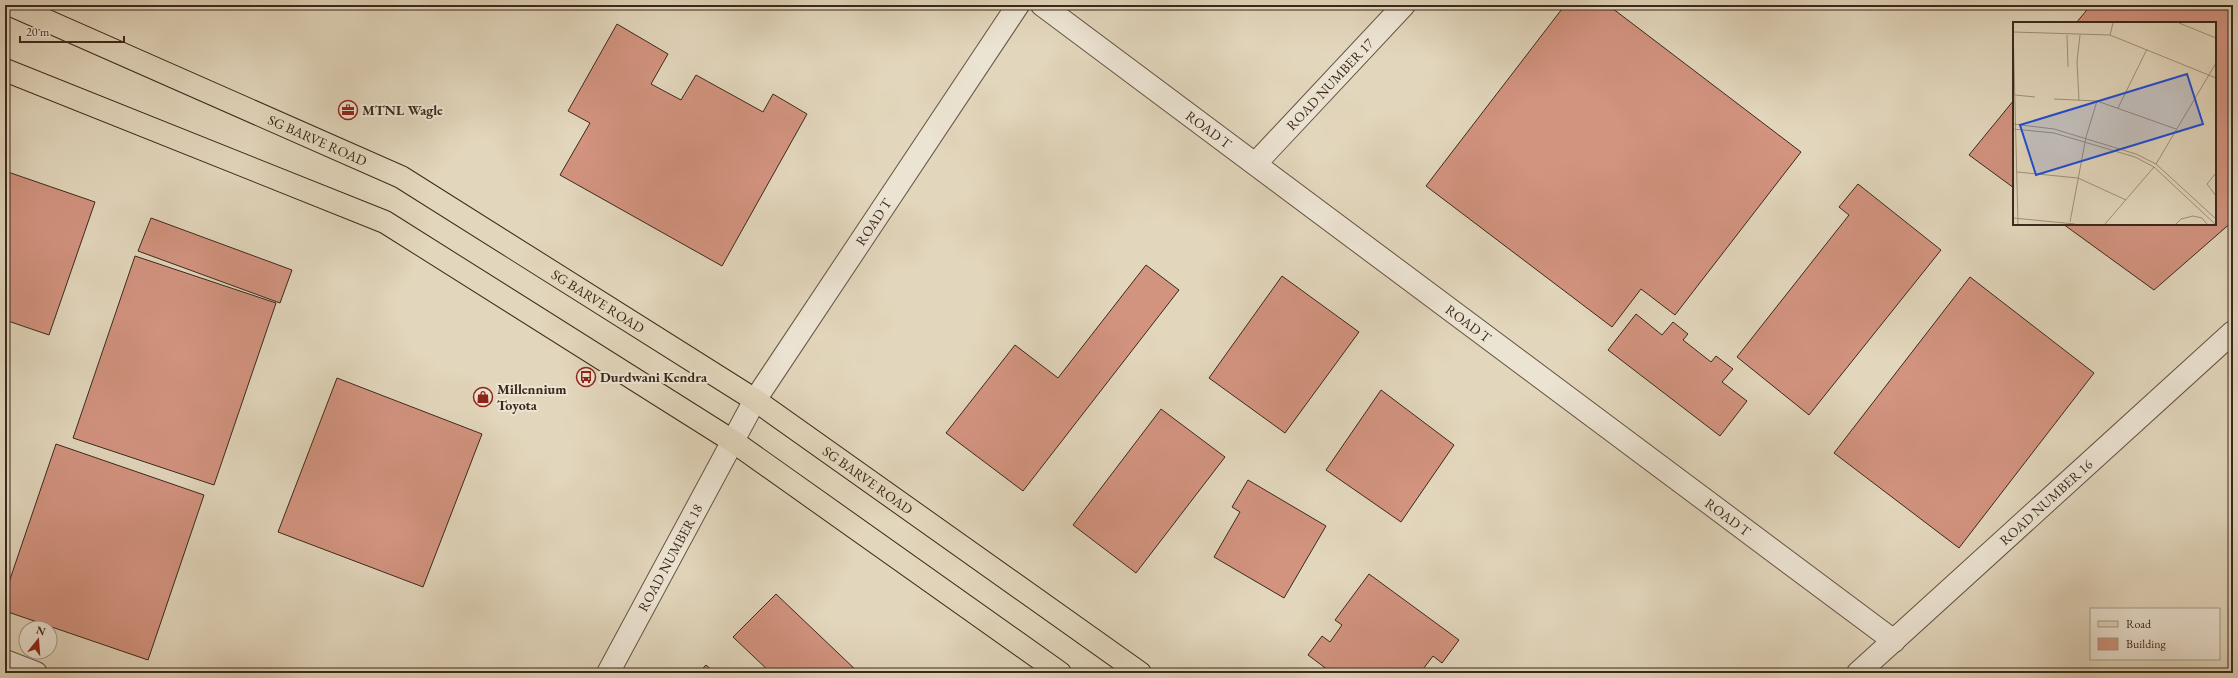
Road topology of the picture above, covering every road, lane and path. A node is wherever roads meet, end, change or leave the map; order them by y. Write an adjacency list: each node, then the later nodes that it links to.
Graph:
1 (11, 5): 8 (main road, SG BARVE ROAD)
2 (1018, 5): 8 (street, ROAD T)
3 (1042, 5): 6 (street, ROAD T)
4 (1404, 5): 6 (street, ROAD NUMBER 17)
5 (5, 70): 9 (main road)
6 (1256, 163): 10 (street, ROAD T)
7 (2233, 332): 10 (street, ROAD NUMBER 16)
8 (755, 400): 9 (street, ROAD T); 15 (main road, SG BARVE ROAD)
9 (734, 442): 13 (street, ROAD NUMBER 18); 14 (main road)
10 (1894, 641): 16 (street, ROAD NUMBER 16)
11 (5, 661): 12 (street)
12 (36, 673)
13 (608, 673)
14 (1060, 673)
15 (1140, 673)
16 (1858, 673)

